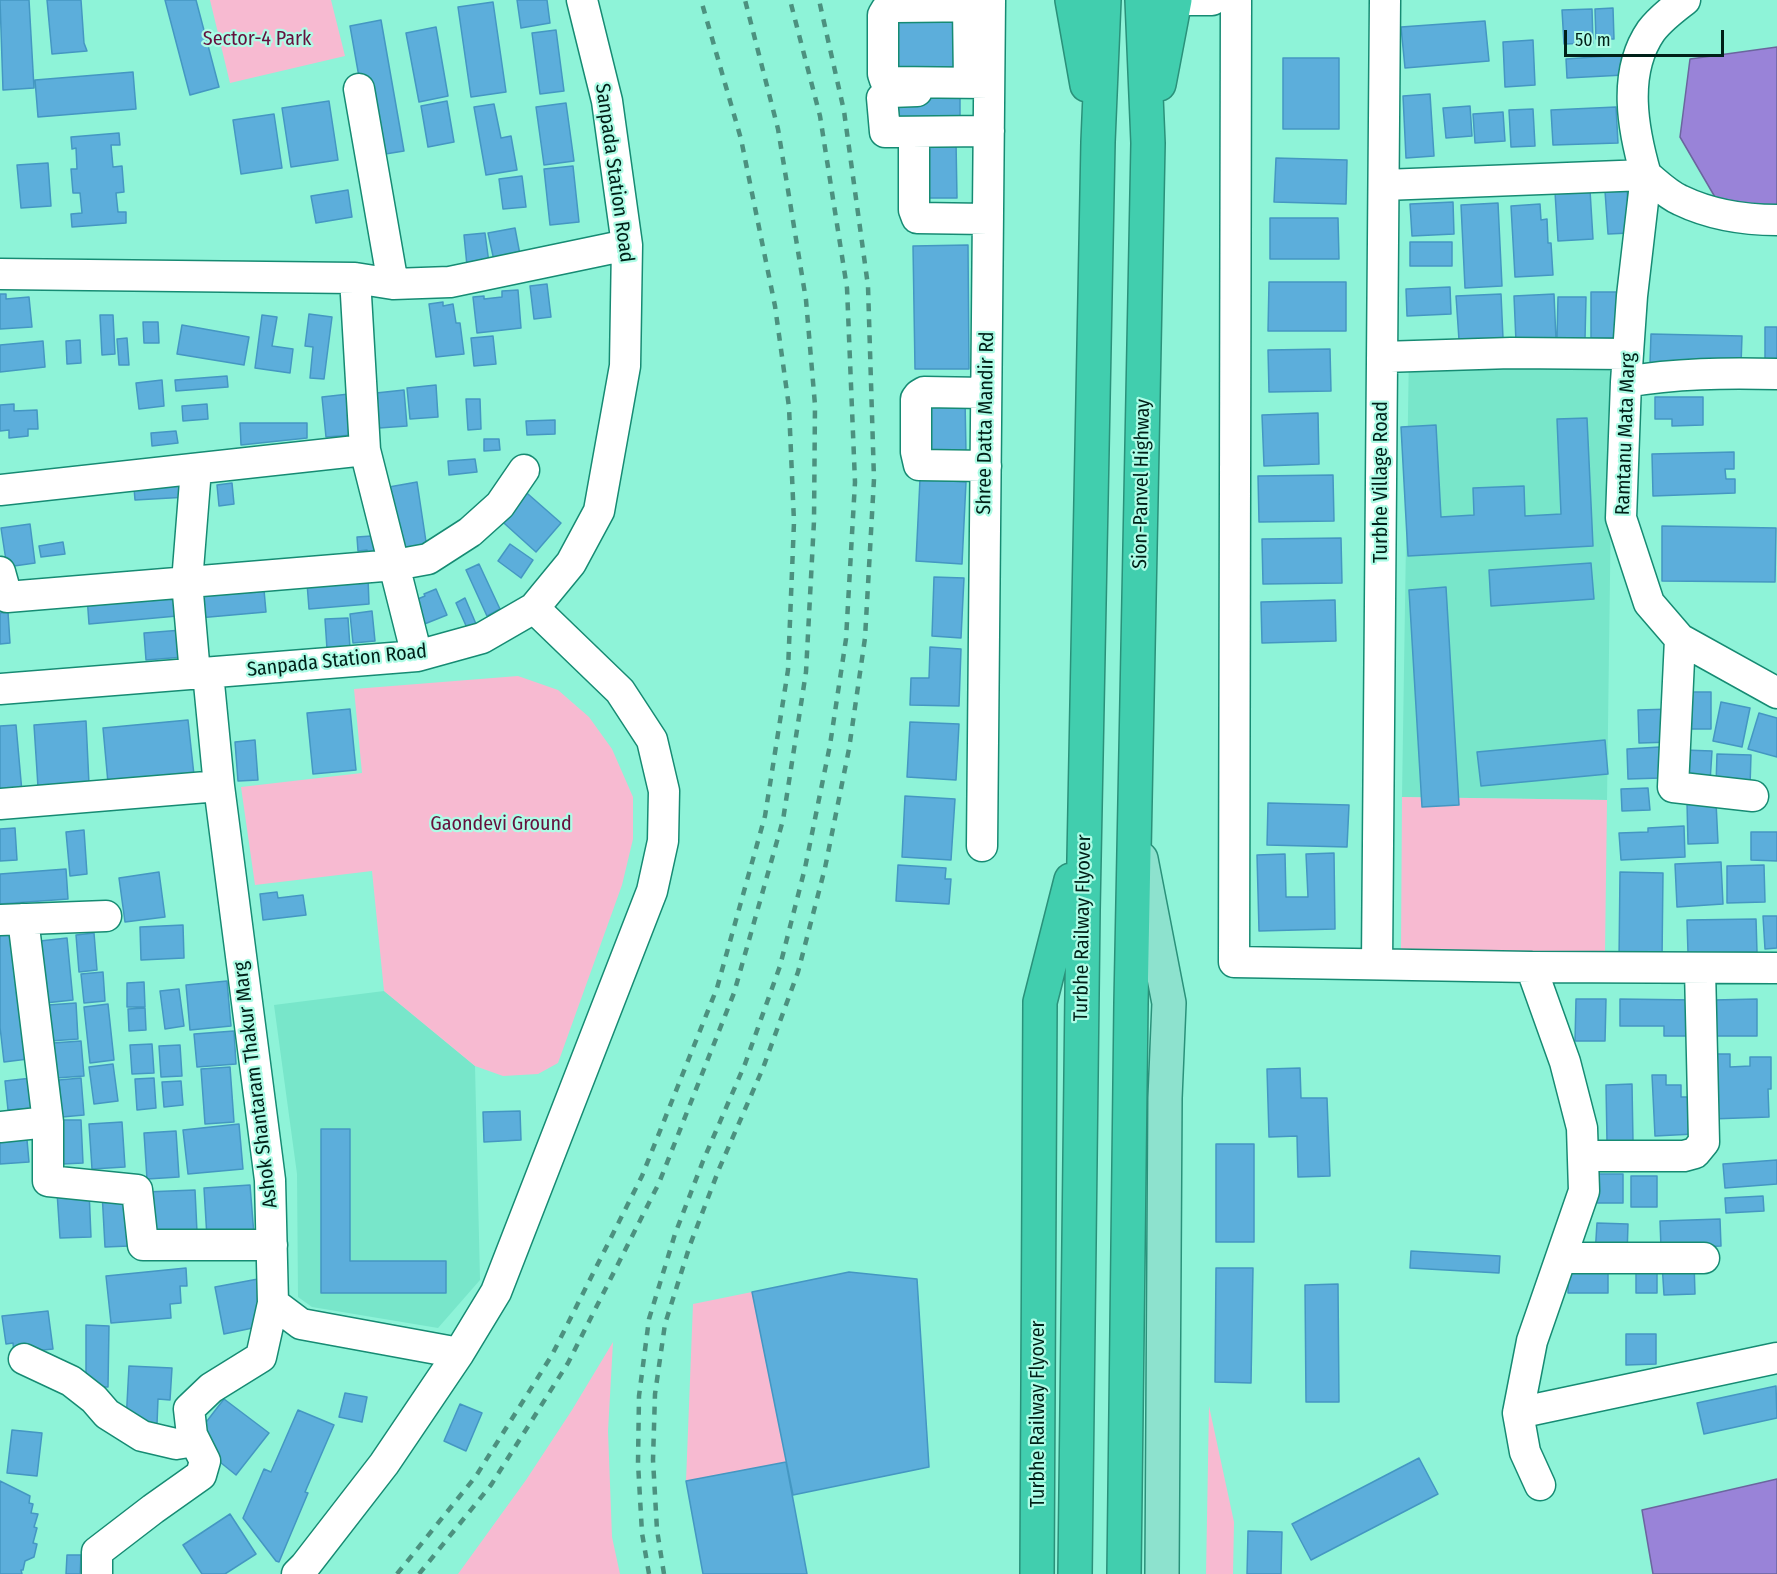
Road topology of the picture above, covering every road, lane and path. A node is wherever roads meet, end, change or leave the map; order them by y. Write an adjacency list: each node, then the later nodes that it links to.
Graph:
1 (582, 0): 21 (street, Sanpada Station Road)
2 (1072, 0): 15 (highway)
3 (1104, 0): 15 (highway)
4 (1142, 0): 16 (highway)
5 (1175, 0): 6 (street); 16 (highway)
6 (1212, 0)
7 (1236, 0): 52 (street)
8 (1385, 0): 18 (street, Turbhe Village Road)
9 (1686, 0): 17 (street)
10 (983, 4): 11 (street, Shree Datta Mandir Rd); 11 (street)
11 (979, 86): 13 (street, Shree Datta Mandir Rd); 14 (street)
12 (359, 89): 24 (street)
13 (979, 131): 14 (street); 19 (street, Shree Datta Mandir Rd)
14 (914, 132): 19 (street)
15 (1098, 142): 46 (highway)
16 (1148, 143): 47 (highway, Sion-Panvel Highway)
17 (1646, 175): 18 (street); 20 (street); 26 (street, Ramtanu Mata Marg)
18 (1384, 185): 25 (street, Turbhe Village Road)
19 (978, 219): 28 (street, Shree Datta Mandir Rd)
20 (1777, 220)
21 (627, 245): 24 (street); 37 (street, Sanpada Station Road)
22 (0, 274): 23 (street)
23 (355, 278): 24 (street); 29 (street)
24 (393, 284)
25 (1382, 357): 26 (street); 52 (street, Turbhe Village Road)
26 (1627, 368): 27 (street); 38 (street, Ramtanu Mata Marg)
27 (1777, 374)
28 (986, 393): 30 (street, Shree Datta Mandir Rd); 30 (street)
29 (365, 450): 31 (street); 34 (street)
30 (986, 466): 48 (street, Shree Datta Mandir Rd)
31 (196, 469): 33 (street); 36 (street, Ashok Shantaram Thakur Marg)
32 (524, 470): 34 (street)
33 (0, 490)
34 (394, 565): 36 (street); 39 (street)
35 (0, 572): 36 (street)
36 (186, 582): 40 (street, Ashok Shantaram Thakur Marg)
37 (534, 608): 39 (street, Sanpada Station Road); 63 (street)
38 (1680, 639): 42 (street, Ramtanu Mata Marg); 44 (street)
39 (417, 656): 40 (street, Sanpada Station Road)
40 (202, 673): 41 (street, Sanpada Station Road); 43 (street, Ashok Shantaram Thakur Marg)
41 (0, 689)
42 (1777, 693)
43 (219, 786): 45 (street); 59 (street, Ashok Shantaram Thakur Marg)
44 (1753, 796)
45 (0, 804)
46 (1085, 823): 49 (highway, Turbhe Railway Flyover); 71 (highway, Turbhe Railway Flyover)
47 (1135, 826): 74 (highway); 75 (main road)
48 (982, 846)
49 (1083, 910): 72 (highway, Turbhe Railway Flyover); 73 (highway)
50 (106, 916): 51 (street)
51 (12, 919): 56 (street)
52 (1377, 964): 53 (street)
53 (1531, 967): 55 (street); 58 (street)
54 (1777, 968): 55 (street)
55 (1700, 969): 58 (street)
56 (48, 1122): 57 (street); 59 (street)
57 (0, 1127)
58 (1583, 1156): 60 (street)
59 (272, 1245): 62 (street, Ashok Shantaram Thakur Marg)
60 (1562, 1258): 61 (street); 66 (street)
61 (1704, 1258)
62 (273, 1303): 63 (street); 67 (street, Ashok Shantaram Thakur Marg)
63 (459, 1353): 70 (street)
64 (1777, 1358): 66 (street)
65 (24, 1359): 67 (street)
66 (1518, 1413): 68 (street)
67 (195, 1441): 69 (street)
68 (1540, 1485)
69 (97, 1574)
70 (297, 1574)
71 (1037, 1574)
72 (1075, 1574)
73 (1096, 1574)
74 (1124, 1574)
75 (1162, 1574)

